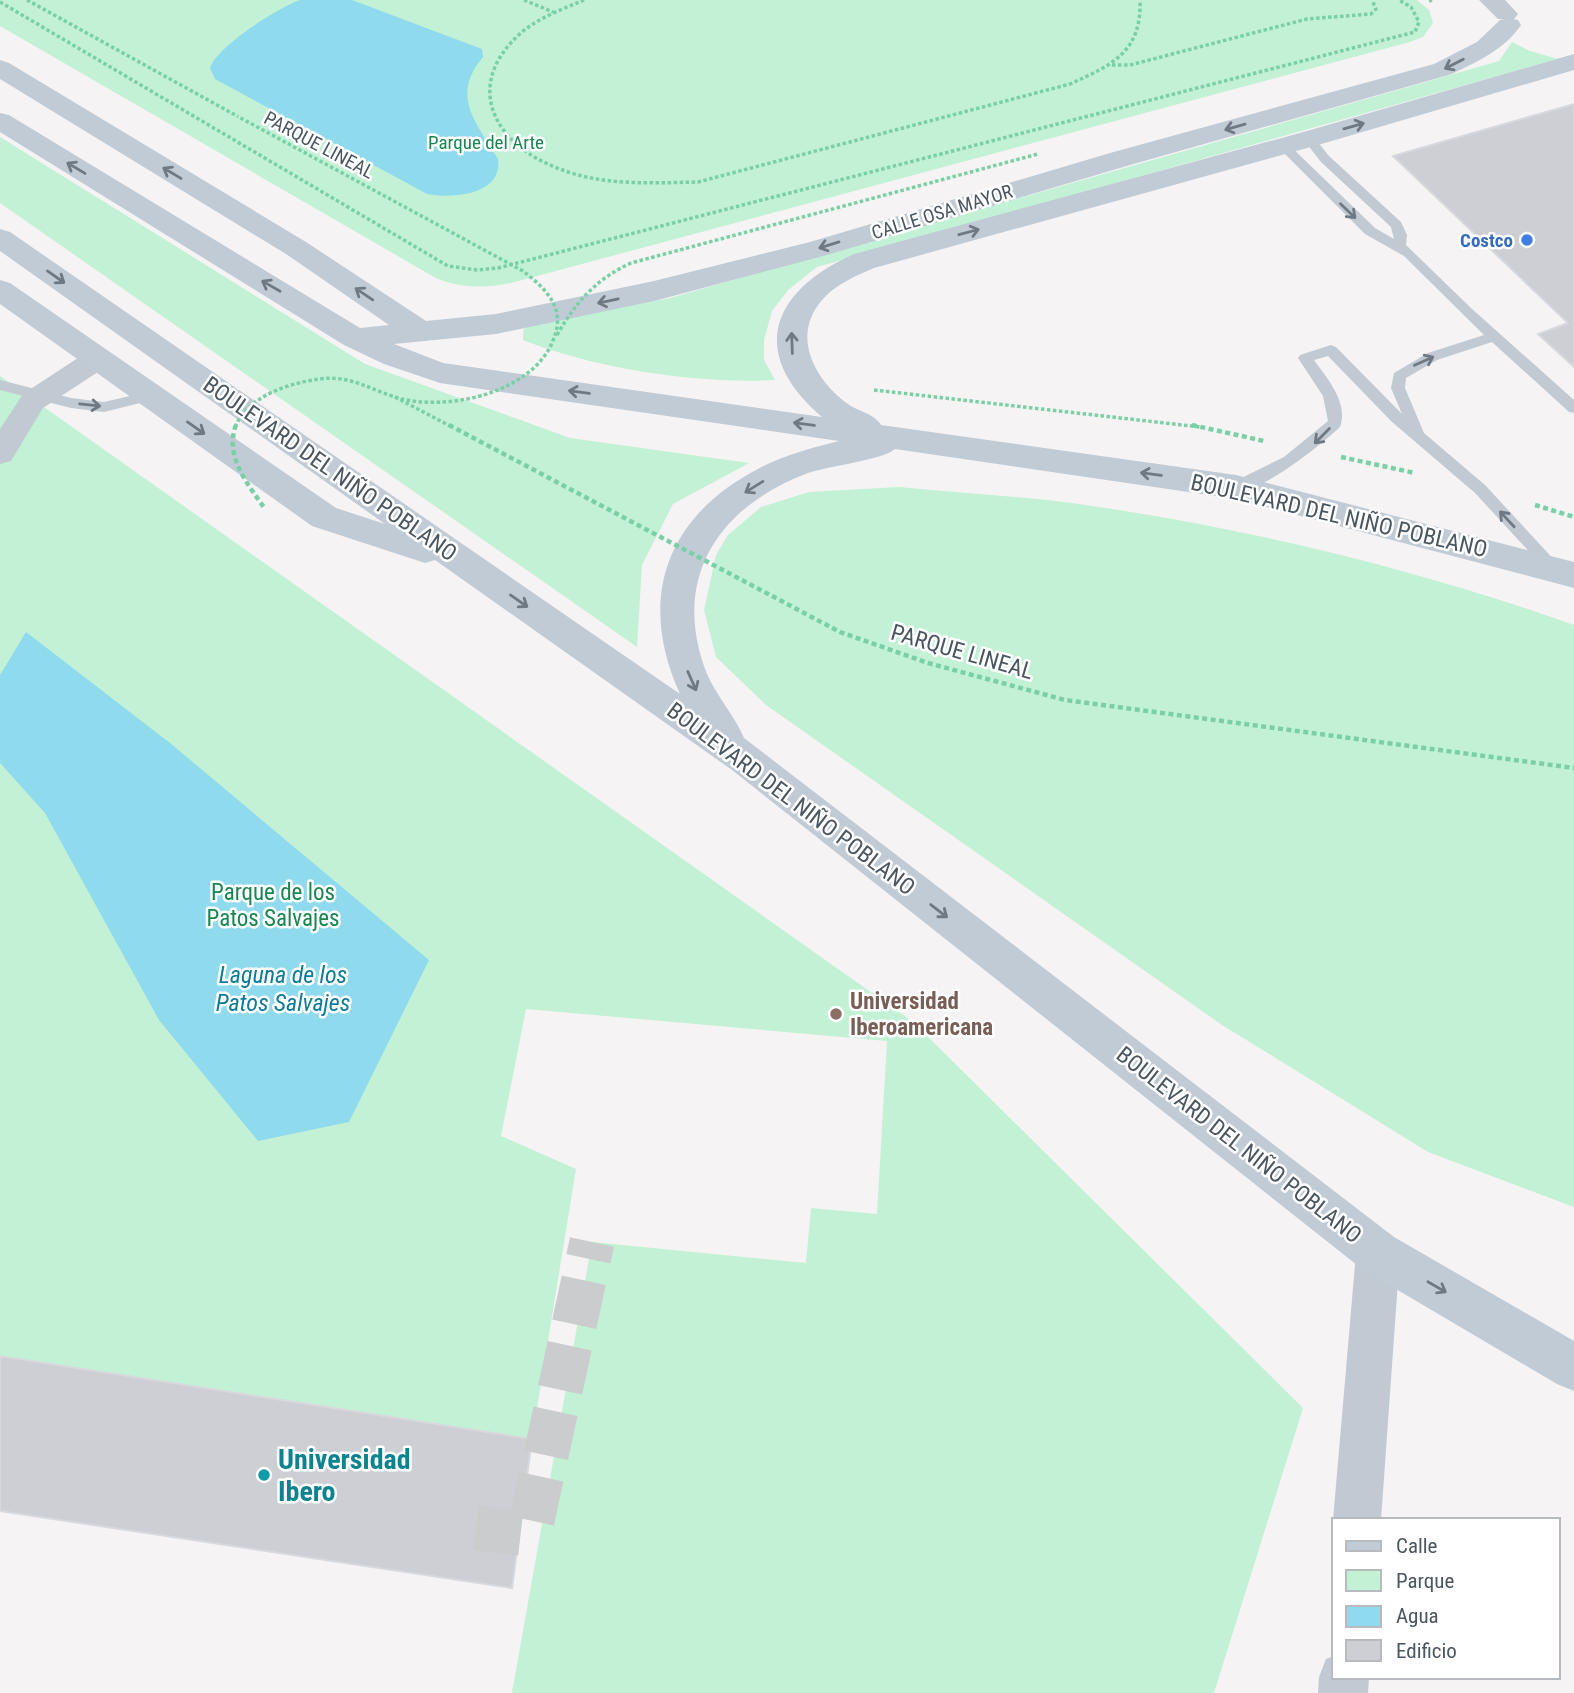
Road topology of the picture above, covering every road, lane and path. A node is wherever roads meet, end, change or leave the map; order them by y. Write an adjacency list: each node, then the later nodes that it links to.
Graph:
1 (27, 0): 7 (path, PARQUE LINEAL)
2 (524, 0): 9 (path)
3 (584, 0): 9 (path)
4 (1140, 0): 13 (path)
5 (1372, 0): 13 (path)
6 (1399, 0): 8 (path)
7 (32, 1): 27 (path, PARQUE LINEAL, bridge)
8 (0, 2)
9 (554, 12): 13 (path)
10 (1515, 22): 11 (main road); 23 (main road, CALLE OSA MAYOR, one-way to 23)
11 (1574, 56)
12 (1574, 62): 16 (main road, CALLE OSA MAYOR, one-way to 12)
13 (1111, 65)
14 (0, 68): 20 (main road, one-way to 14)
15 (0, 121): 22 (main road, BOULEVARD DEL NIÑO POBLANO, one-way to 15)
16 (1296, 142): 19 (lane, one-way to 19); 19 (lane); 31 (main road, CALLE OSA MAYOR, one-way to 16)
17 (1038, 154): 27 (path, PARQUE LINEAL, bridge)
18 (0, 238): 44 (main road, BOULEVARD DEL NIÑO POBLANO, one-way to 44)
19 (1400, 245): 25 (lane)
20 (296, 248): 22 (main road); 24 (main road, one-way to 20)
21 (0, 290): 29 (main road)
22 (309, 308): 26 (main road, BOULEVARD DEL NIÑO POBLANO)
23 (496, 324): 24 (main road, CALLE OSA MAYOR); 28 (path)
24 (421, 331): 26 (main road, CALLE OSA MAYOR)
25 (1494, 337): 35 (lane); 36 (lane, one-way to 25)
26 (355, 338): 37 (main road, BOULEVARD DEL NIÑO POBLANO, one-way to 26)
27 (552, 344): 34 (path, PARQUE LINEAL, bridge)
28 (553, 358)
29 (97, 359): 32 (street); 33 (main road)
30 (0, 385): 32 (lane)
31 (807, 385): 37 (main road, CALLE OSA MAYOR); 38 (path)
32 (40, 396): 33 (lane, one-way to 33); 39 (street)
33 (151, 396): 44 (main road, one-way to 44)
34 (395, 397): 42 (path, PARQUE LINEAL, bridge); 47 (path, PARQUE LINEAL, bridge)
35 (1574, 408)
36 (1418, 436): 38 (lane, one-way to 38); 41 (lane)
37 (912, 439): 40 (main road, BOULEVARD DEL NIÑO POBLANO, one-way to 37); 46 (main road, one-way to 46)
38 (1308, 450): 40 (lane); 41 (path)
39 (0, 453)
40 (1236, 487): 45 (main road, BOULEVARD DEL NIÑO POBLANO)
41 (1480, 489): 43 (path); 45 (lane, one-way to 41)
42 (265, 509)
43 (1574, 517)
44 (463, 562): 46 (main road, BOULEVARD DEL NIÑO POBLANO, one-way to 46)
45 (1564, 572)
46 (745, 760): 48 (main road, BOULEVARD DEL NIÑO POBLANO, one-way to 48)
47 (1574, 768)
48 (1378, 1253): 49 (main road, BOULEVARD DEL NIÑO POBLANO, one-way to 49); 50 (street)
49 (1574, 1367)
50 (1357, 1518)

